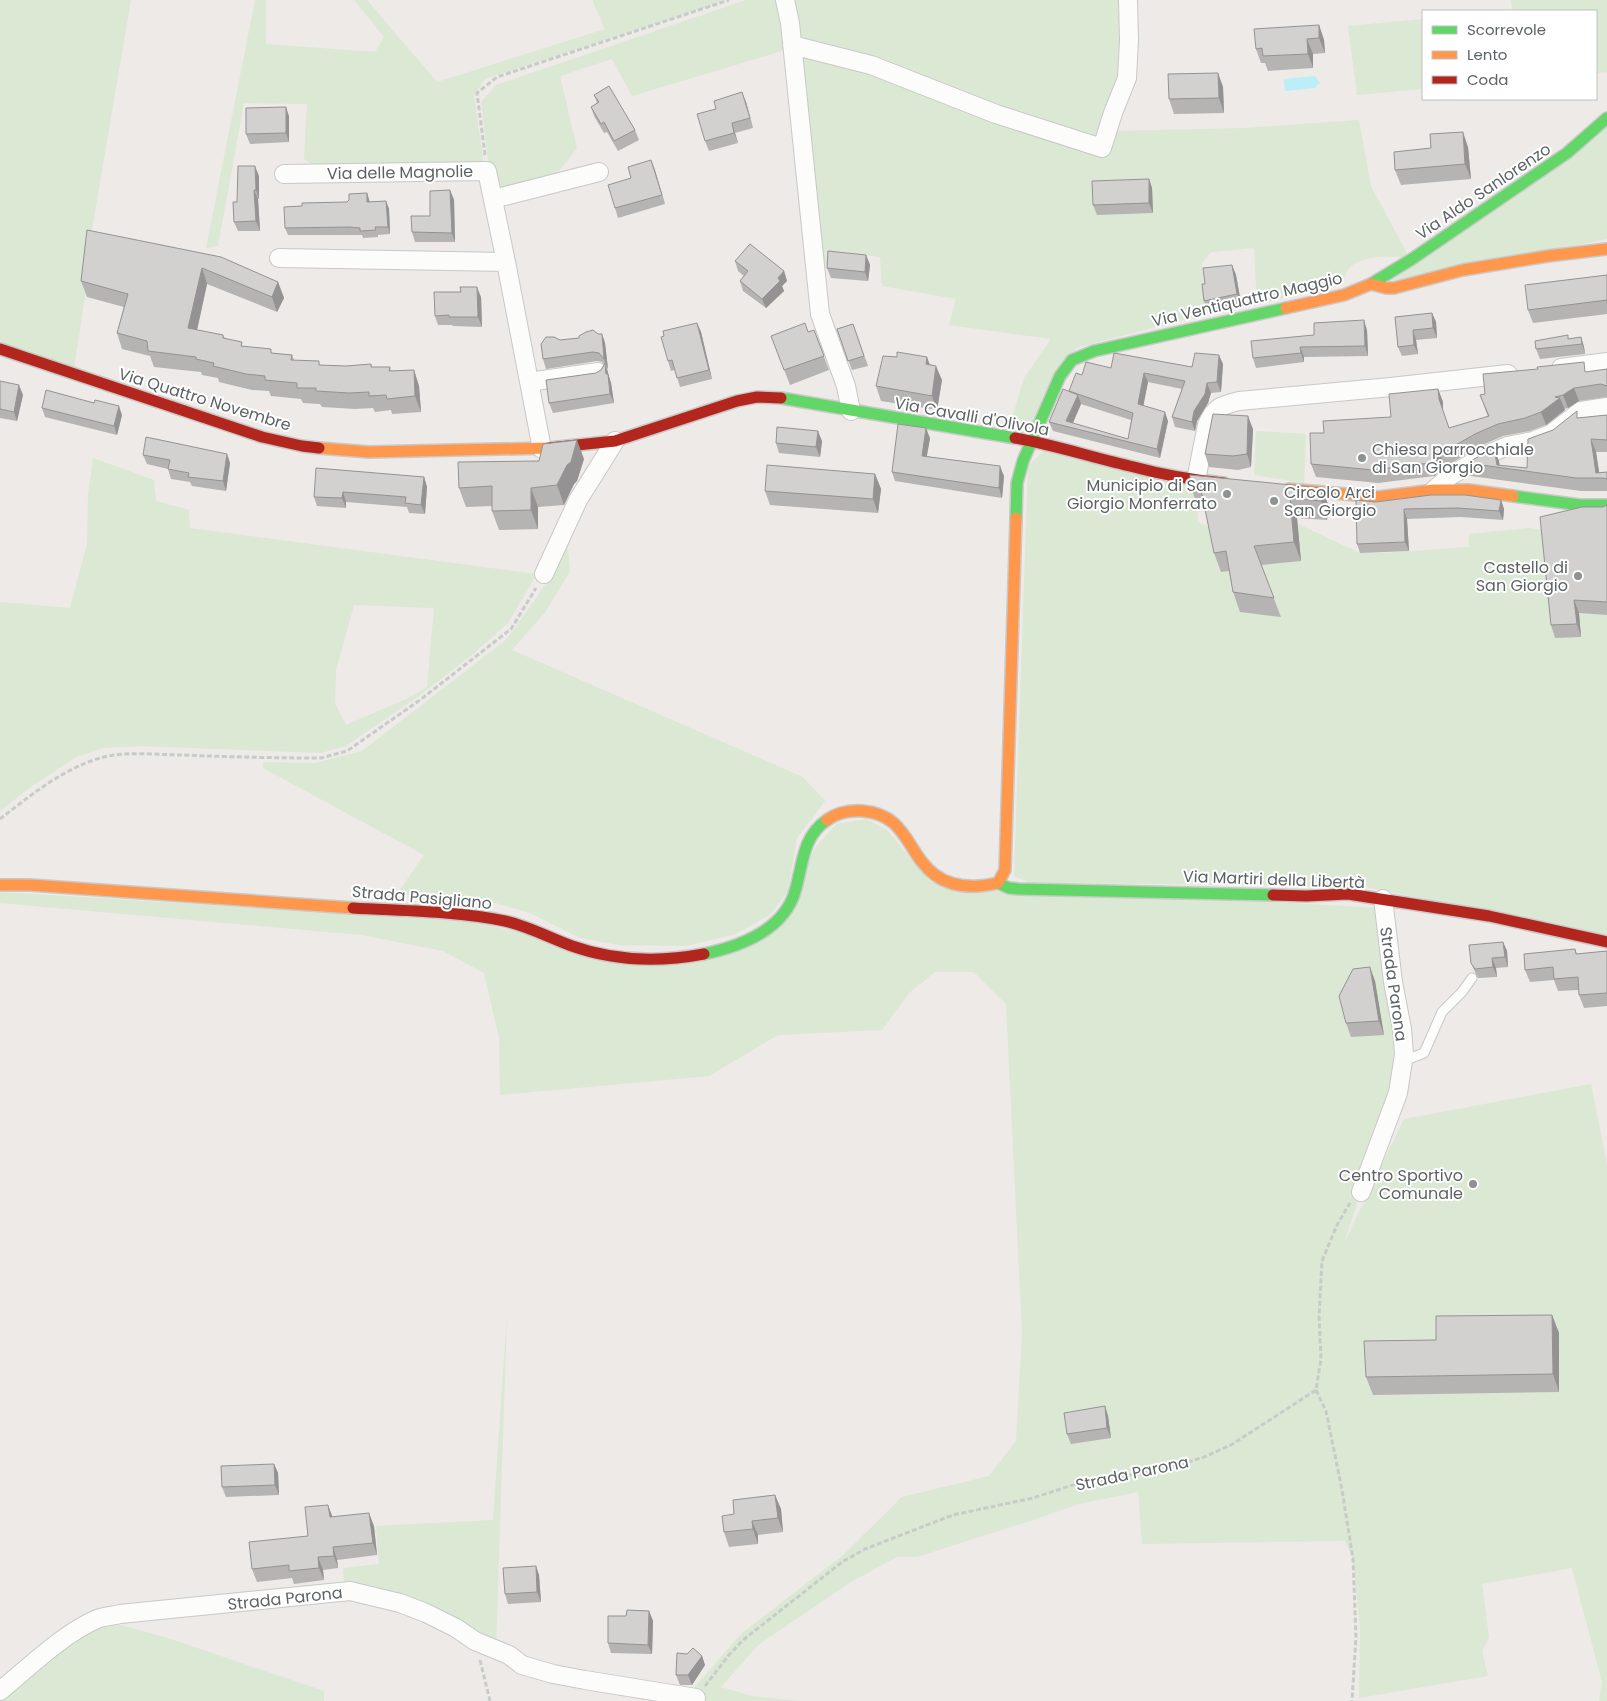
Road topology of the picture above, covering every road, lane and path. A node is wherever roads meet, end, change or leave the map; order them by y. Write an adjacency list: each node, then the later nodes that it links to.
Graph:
1 (729, 0): 6 (path)
2 (785, 0): 4 (street)
3 (1128, 0): 4 (street)
4 (792, 45): 21 (street)
5 (1607, 118): 13 (street, Via Aldo Sanlorenzo)
6 (488, 170): 8 (street, Via delle Magnolie); 9 (street, Via delle Magnolie)
7 (599, 172): 9 (street)
8 (284, 174)
9 (493, 199): 12 (street, Via delle Magnolie)
10 (1607, 249): 13 (street)
11 (278, 258): 12 (street)
12 (506, 262): 19 (street, Via delle Magnolie)
13 (1371, 284): 23 (street, Via Ventiquattro Maggio)
14 (0, 349): 24 (street, Via Quattro Novembre)
15 (1607, 362): 16 (street)
16 (1548, 369)
17 (1528, 371): 25 (street)
18 (598, 372): 19 (street)
19 (529, 382): 24 (street, Via delle Magnolie)
20 (1607, 407): 28 (street)
21 (851, 411): 22 (street, Via Cavalli d'Olivola); 23 (street, Via Cavalli d'Olivola)
22 (615, 441): 24 (street, Via Quattro Novembre); 30 (street)
23 (1033, 441): 25 (street, Via Cavalli d'Olivola); 32 (street, Via Ventiquattro Maggio)
24 (542, 449)
25 (1196, 480): 26 (street, Via Cavalli d'Olivola)
26 (1234, 484)
27 (1281, 488): 28 (street)
28 (1434, 490): 29 (street)
29 (1607, 505)
30 (544, 574): 31 (path)
31 (0, 819)
32 (998, 883): 33 (street, Strada Pasigliano); 34 (street, Via Martiri della Libertà)
33 (0, 885)
34 (1382, 900): 35 (street, Via Martiri della Libertà); 37 (street, Strada Parona)
35 (1607, 942)
36 (1472, 978): 37 (lane)
37 (1402, 1061): 38 (street, Strada Parona)
38 (1360, 1192): 39 (path)
39 (1316, 1390): 42 (path, Strada Parona); 44 (path)
40 (476, 1641): 41 (street, Strada Parona); 42 (street, Strada Parona); 43 (path)
41 (0, 1691)
42 (696, 1698)
43 (490, 1701)
44 (1352, 1701)

